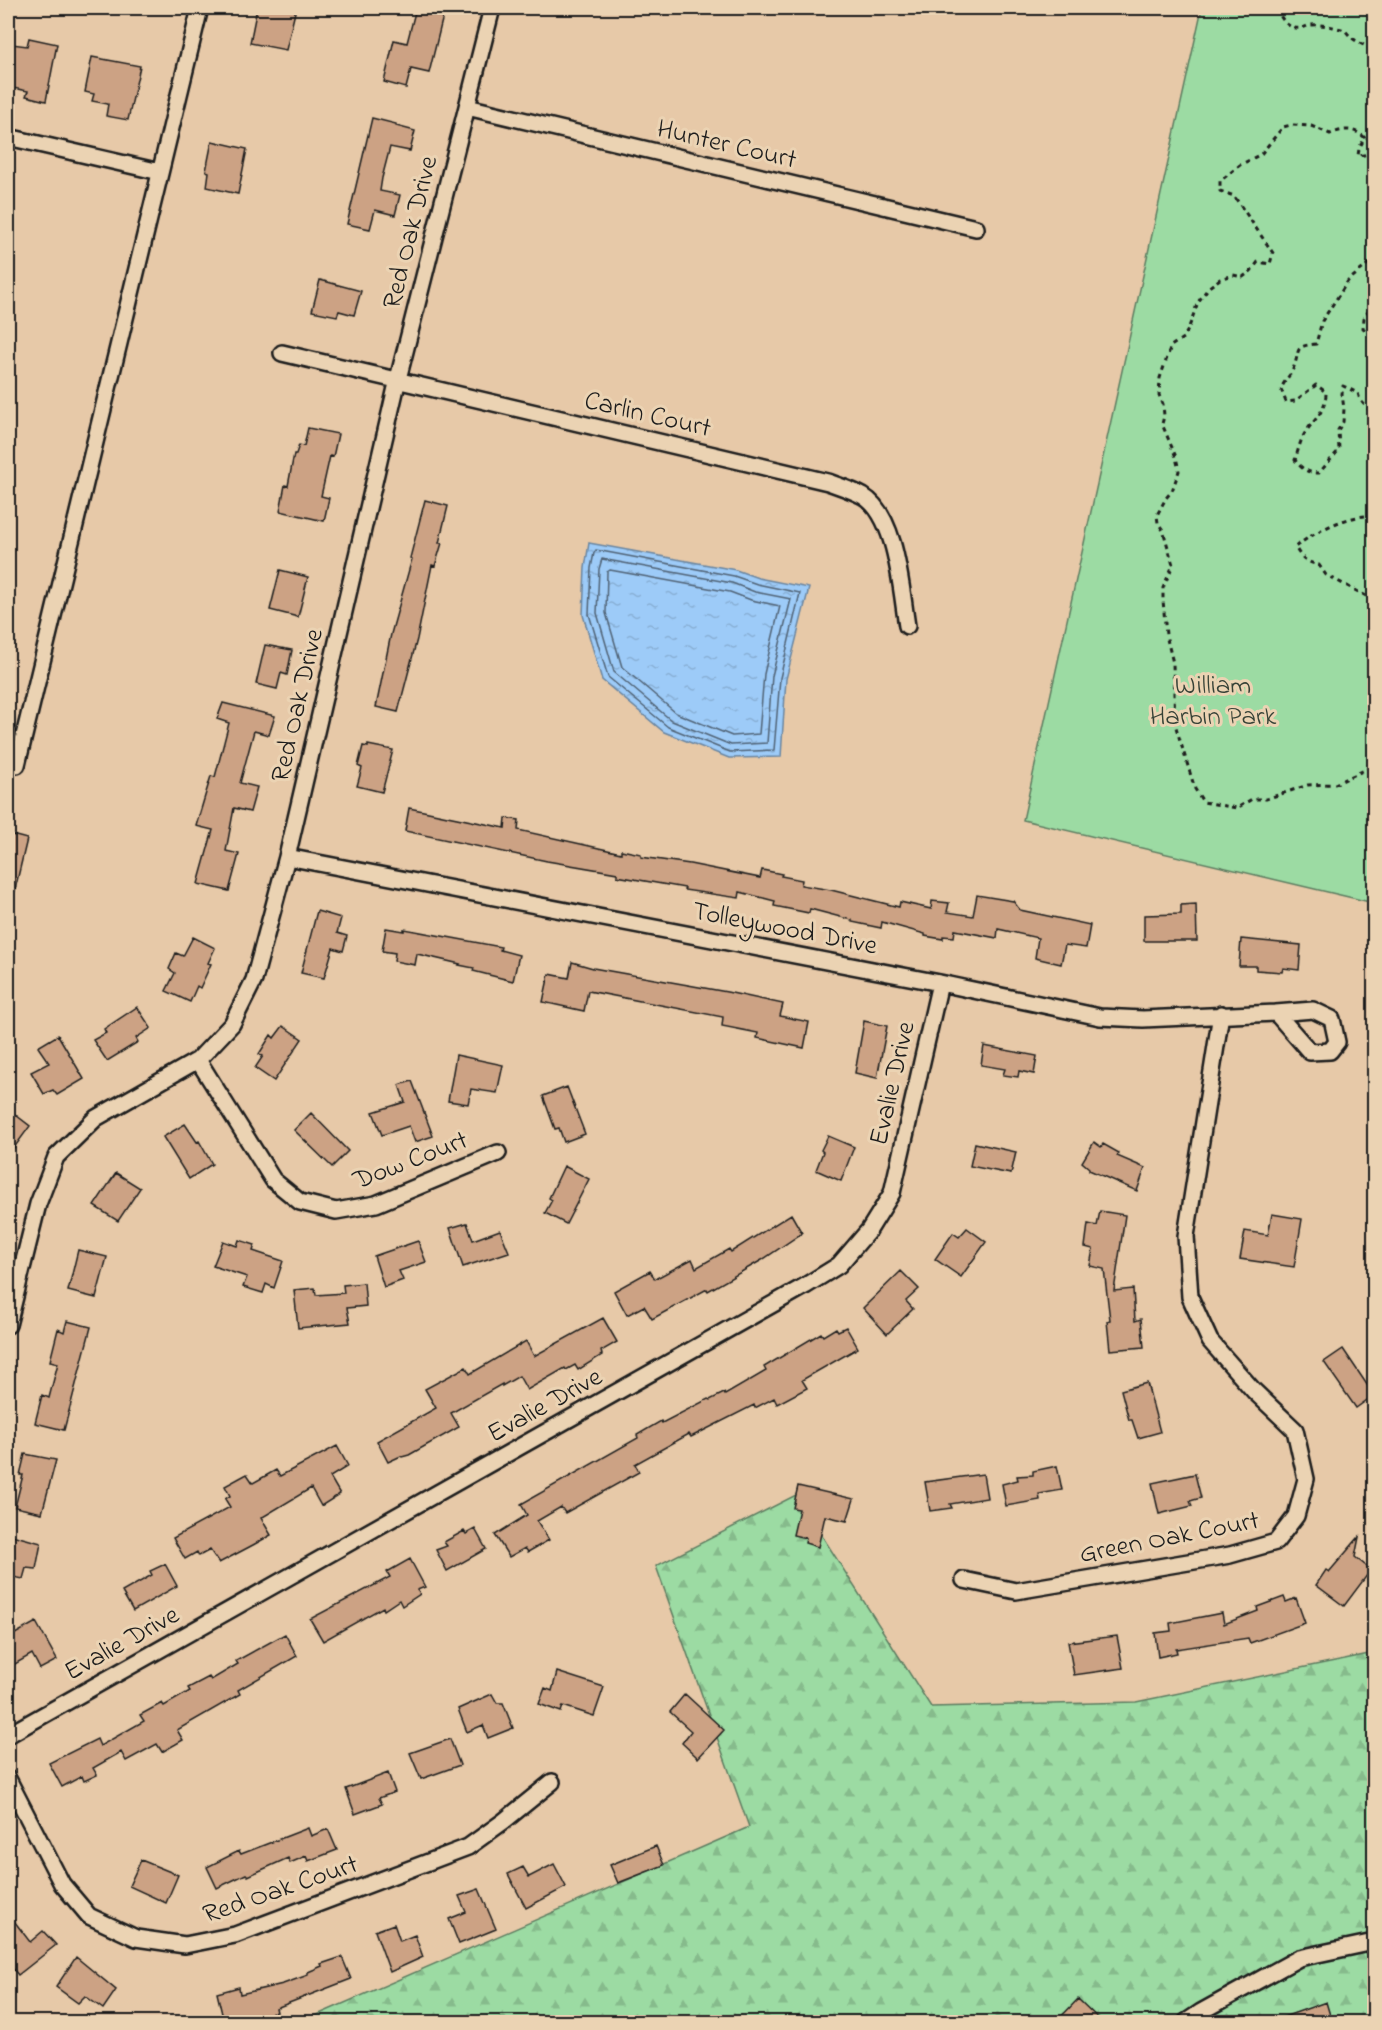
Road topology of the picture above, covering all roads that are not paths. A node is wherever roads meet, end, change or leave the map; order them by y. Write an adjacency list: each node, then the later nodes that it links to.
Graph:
1 (200, 8): 5 (street)
2 (492, 8): 3 (street, Red Oak Drive)
3 (467, 107): 6 (street, Hunter Court); 8 (street, Red Oak Drive)
4 (8, 137): 5 (street)
5 (160, 172): 10 (street)
6 (976, 228)
7 (282, 353): 8 (street, Carlin Court)
8 (398, 379): 9 (street, Carlin Court); 11 (street, Red Oak Drive)
9 (907, 626)
10 (17, 765)
11 (287, 857): 12 (street, Tolleywood Drive); 15 (street, Red Oak Drive)
12 (940, 983): 14 (street, Tolleywood Drive); 19 (street, Evalie Drive)
13 (1276, 1013): 14 (street, Tolleywood Drive)
14 (1221, 1014): 18 (street, Green Oak Court)
15 (198, 1060): 16 (street, Dow Court); 17 (street, Red Oak Drive)
16 (498, 1153)
17 (8, 1325)
18 (964, 1580)
19 (8, 1735)
20 (8, 1779): 21 (street, Red Oak Court)
21 (552, 1782)
22 (1374, 1942): 23 (street)
23 (1186, 2022)

